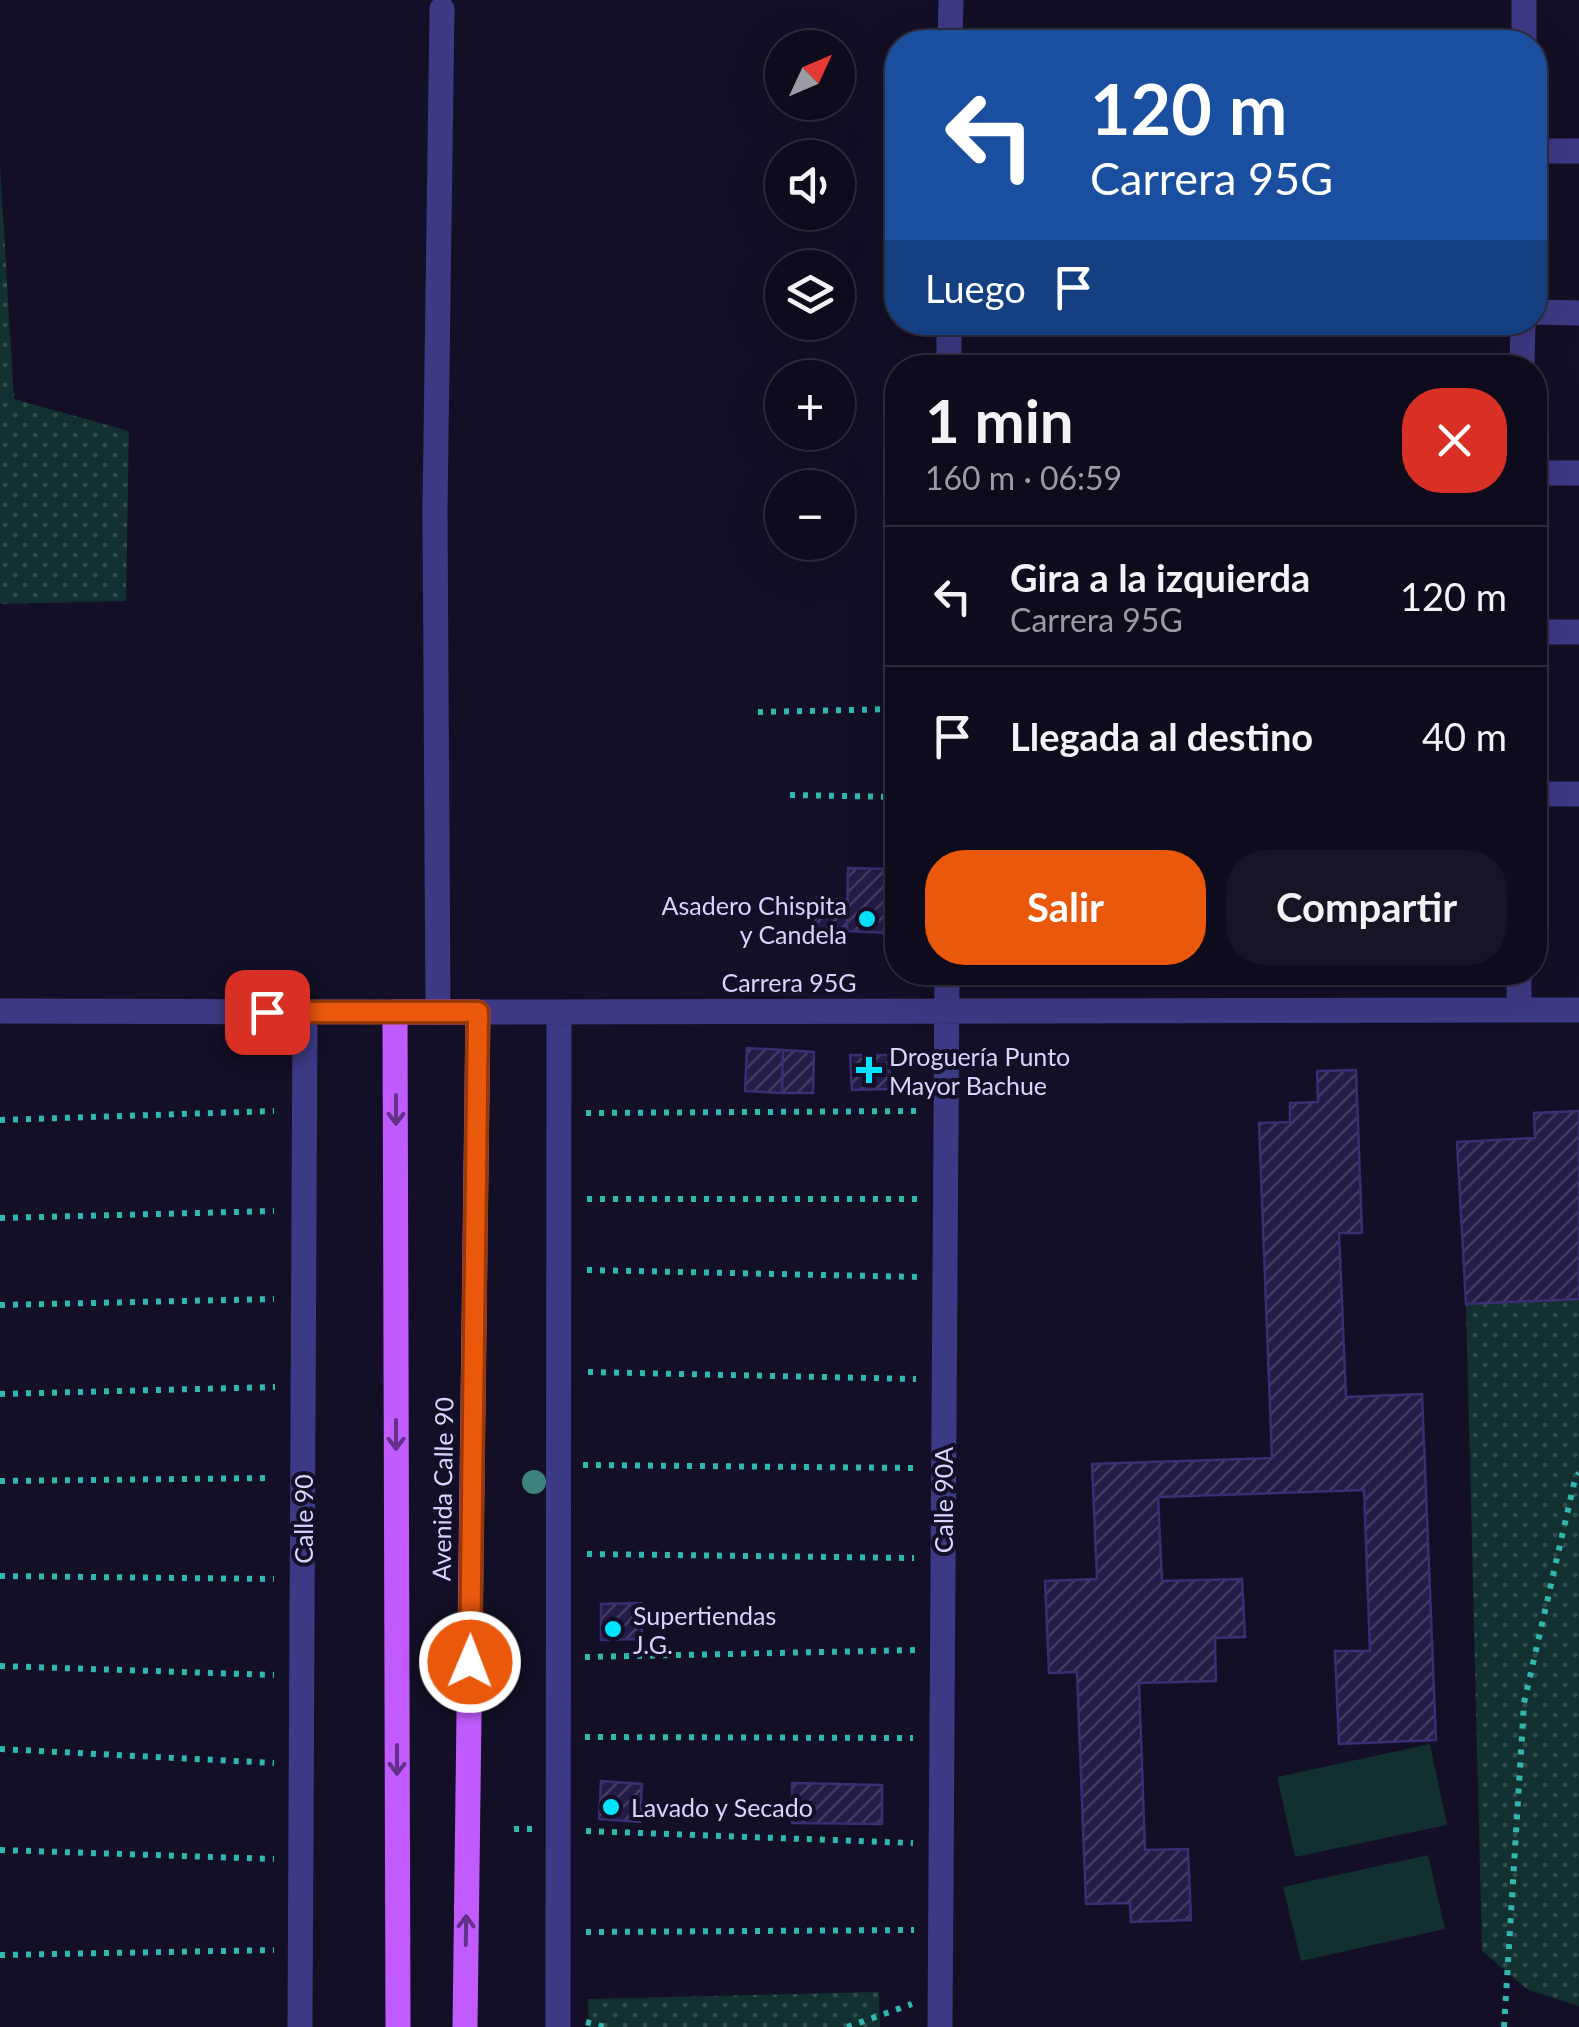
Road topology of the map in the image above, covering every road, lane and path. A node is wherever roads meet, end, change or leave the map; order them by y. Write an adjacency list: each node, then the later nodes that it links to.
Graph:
1 (950, 0): 4 (street)
2 (1524, 0): 5 (street)
3 (442, 8): 27 (street)
4 (950, 30)
5 (1524, 30)
6 (1547, 151): 7 (street)
7 (1579, 151)
8 (1547, 312): 9 (street)
9 (1579, 313)
10 (1547, 472): 11 (street)
11 (1579, 473)
12 (1547, 632): 13 (street)
13 (1579, 632)
14 (885, 710): 15 (path)
15 (758, 712)
16 (1547, 794): 17 (street)
17 (1579, 794)
18 (790, 795): 19 (path)
19 (885, 797)
20 (947, 985): 30 (street, Calle 90A)
21 (1519, 985): 22 (street)
22 (1519, 1010): 23 (street, Carrera 95G); 30 (street, Carrera 95G)
23 (1579, 1010)
24 (0, 1011): 25 (street, Carrera 95G)
25 (305, 1012): 26 (street, Carrera 95G); 73 (street, Calle 90)
26 (395, 1012): 27 (main road, Carrera 95G); 74 (main road, Avenida Calle 90, one-way to 74)
27 (438, 1012): 28 (main road, Carrera 95G)
28 (478, 1012): 29 (street, Carrera 95G); 75 (main road, Avenida Calle 90, one-way to 28)
29 (560, 1012): 30 (street, Carrera 95G); 52 (street)
30 (947, 1012): 31 (street, Calle 90A)
31 (946, 1110): 33 (path); 36 (street, Calle 90A)
32 (274, 1111): 34 (path)
33 (579, 1113)
34 (0, 1120)
35 (580, 1199): 36 (path)
36 (946, 1199): 40 (street, Calle 90A)
37 (274, 1210): 38 (path)
38 (0, 1218)
39 (580, 1270): 40 (path)
40 (945, 1277): 44 (street, Calle 90A)
41 (274, 1298): 42 (path)
42 (0, 1304)
43 (581, 1372): 44 (path)
44 (944, 1380): 48 (street, Calle 90A)
45 (275, 1387): 46 (path)
46 (0, 1394)
47 (581, 1465): 48 (path)
48 (944, 1468): 53 (street, Calle 90A)
49 (1579, 1473): 79 (path)
50 (274, 1478): 51 (path)
51 (0, 1481)
52 (559, 1553): 53 (path); 76 (street)
53 (943, 1558): 56 (street, Calle 90A)
54 (0, 1576): 55 (path)
55 (275, 1580)
56 (942, 1650): 57 (path); 61 (street, Calle 90A)
57 (584, 1657)
58 (0, 1666): 59 (path)
59 (275, 1675)
60 (584, 1737): 61 (path)
61 (942, 1738): 65 (street, Calle 90A)
62 (0, 1749): 63 (path)
63 (275, 1763)
64 (584, 1831): 65 (path)
65 (941, 1844): 68 (street, Calle 90A)
66 (0, 1850): 67 (path)
67 (276, 1859)
68 (941, 1930): 69 (path); 72 (street, Calle 90A)
69 (585, 1932)
70 (276, 1950): 71 (path)
71 (0, 1954)
72 (940, 1994): 77 (path); 78 (street, Calle 90A)
73 (300, 2027)
74 (398, 2027)
75 (465, 2027)
76 (558, 2027)
77 (847, 2027)
78 (940, 2027)
79 (1504, 2027)

